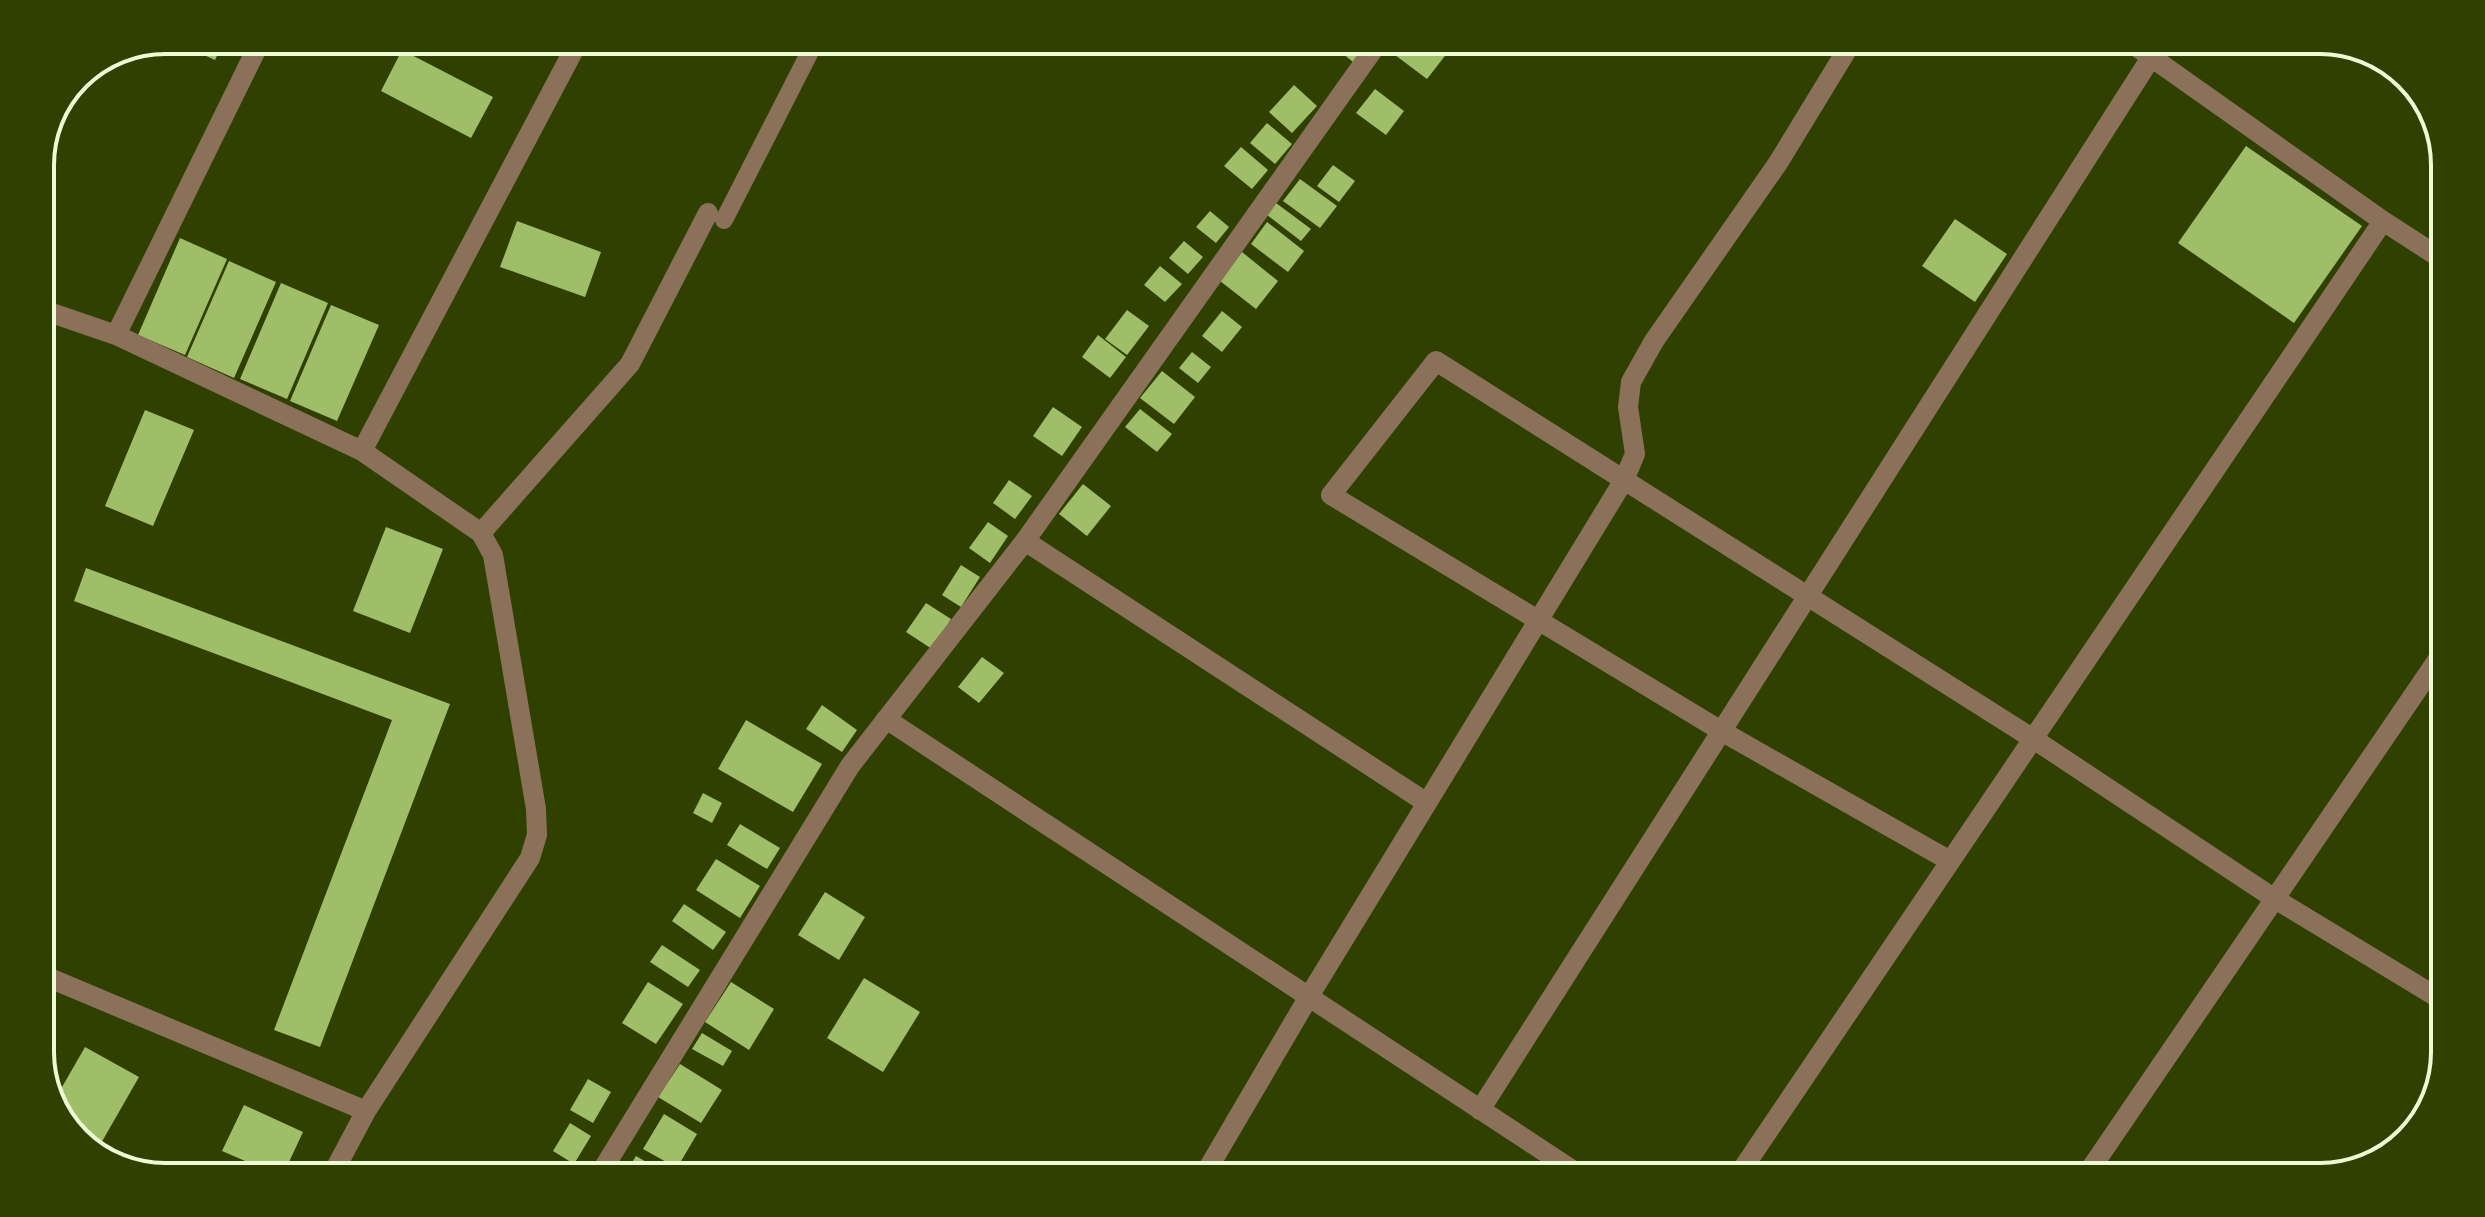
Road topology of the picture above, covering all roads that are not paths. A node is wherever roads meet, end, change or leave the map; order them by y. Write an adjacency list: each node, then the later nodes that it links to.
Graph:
1 (254, 54): 12 (street)
2 (572, 54): 13 (street)
3 (808, 54): 8 (lane)
4 (1370, 54): 16 (street)
5 (1844, 54): 14 (street)
6 (2149, 54): 7 (street)
7 (2152, 56): 9 (street); 17 (street)
8 (716, 216): 15 (street)
9 (2383, 221): 10 (street); 22 (street)
10 (2431, 252)
11 (54, 314): 12 (street)
12 (116, 335): 13 (street)
13 (362, 451): 15 (street)
14 (1624, 480): 17 (street); 18 (street); 18 (street)
15 (481, 533): 30 (street)
16 (1025, 541): 20 (street); 23 (street)
17 (1809, 597): 21 (street); 22 (street)
18 (1538, 621): 21 (street); 23 (street)
19 (2431, 670): 25 (street)
20 (886, 719): 28 (street); 32 (street)
21 (1723, 732): 24 (street); 29 (street)
22 (2032, 738): 24 (street); 25 (street)
23 (1427, 803): 28 (street)
24 (1950, 861): 35 (street)
25 (2275, 899): 27 (street); 36 (street)
26 (54, 980): 30 (street)
27 (2431, 994)
28 (1308, 998): 29 (street); 33 (street)
29 (1480, 1110): 34 (street)
30 (366, 1111): 31 (street)
31 (338, 1163)
32 (607, 1163)
33 (1211, 1163)
34 (1561, 1163)
35 (1746, 1163)
36 (2095, 1163)

